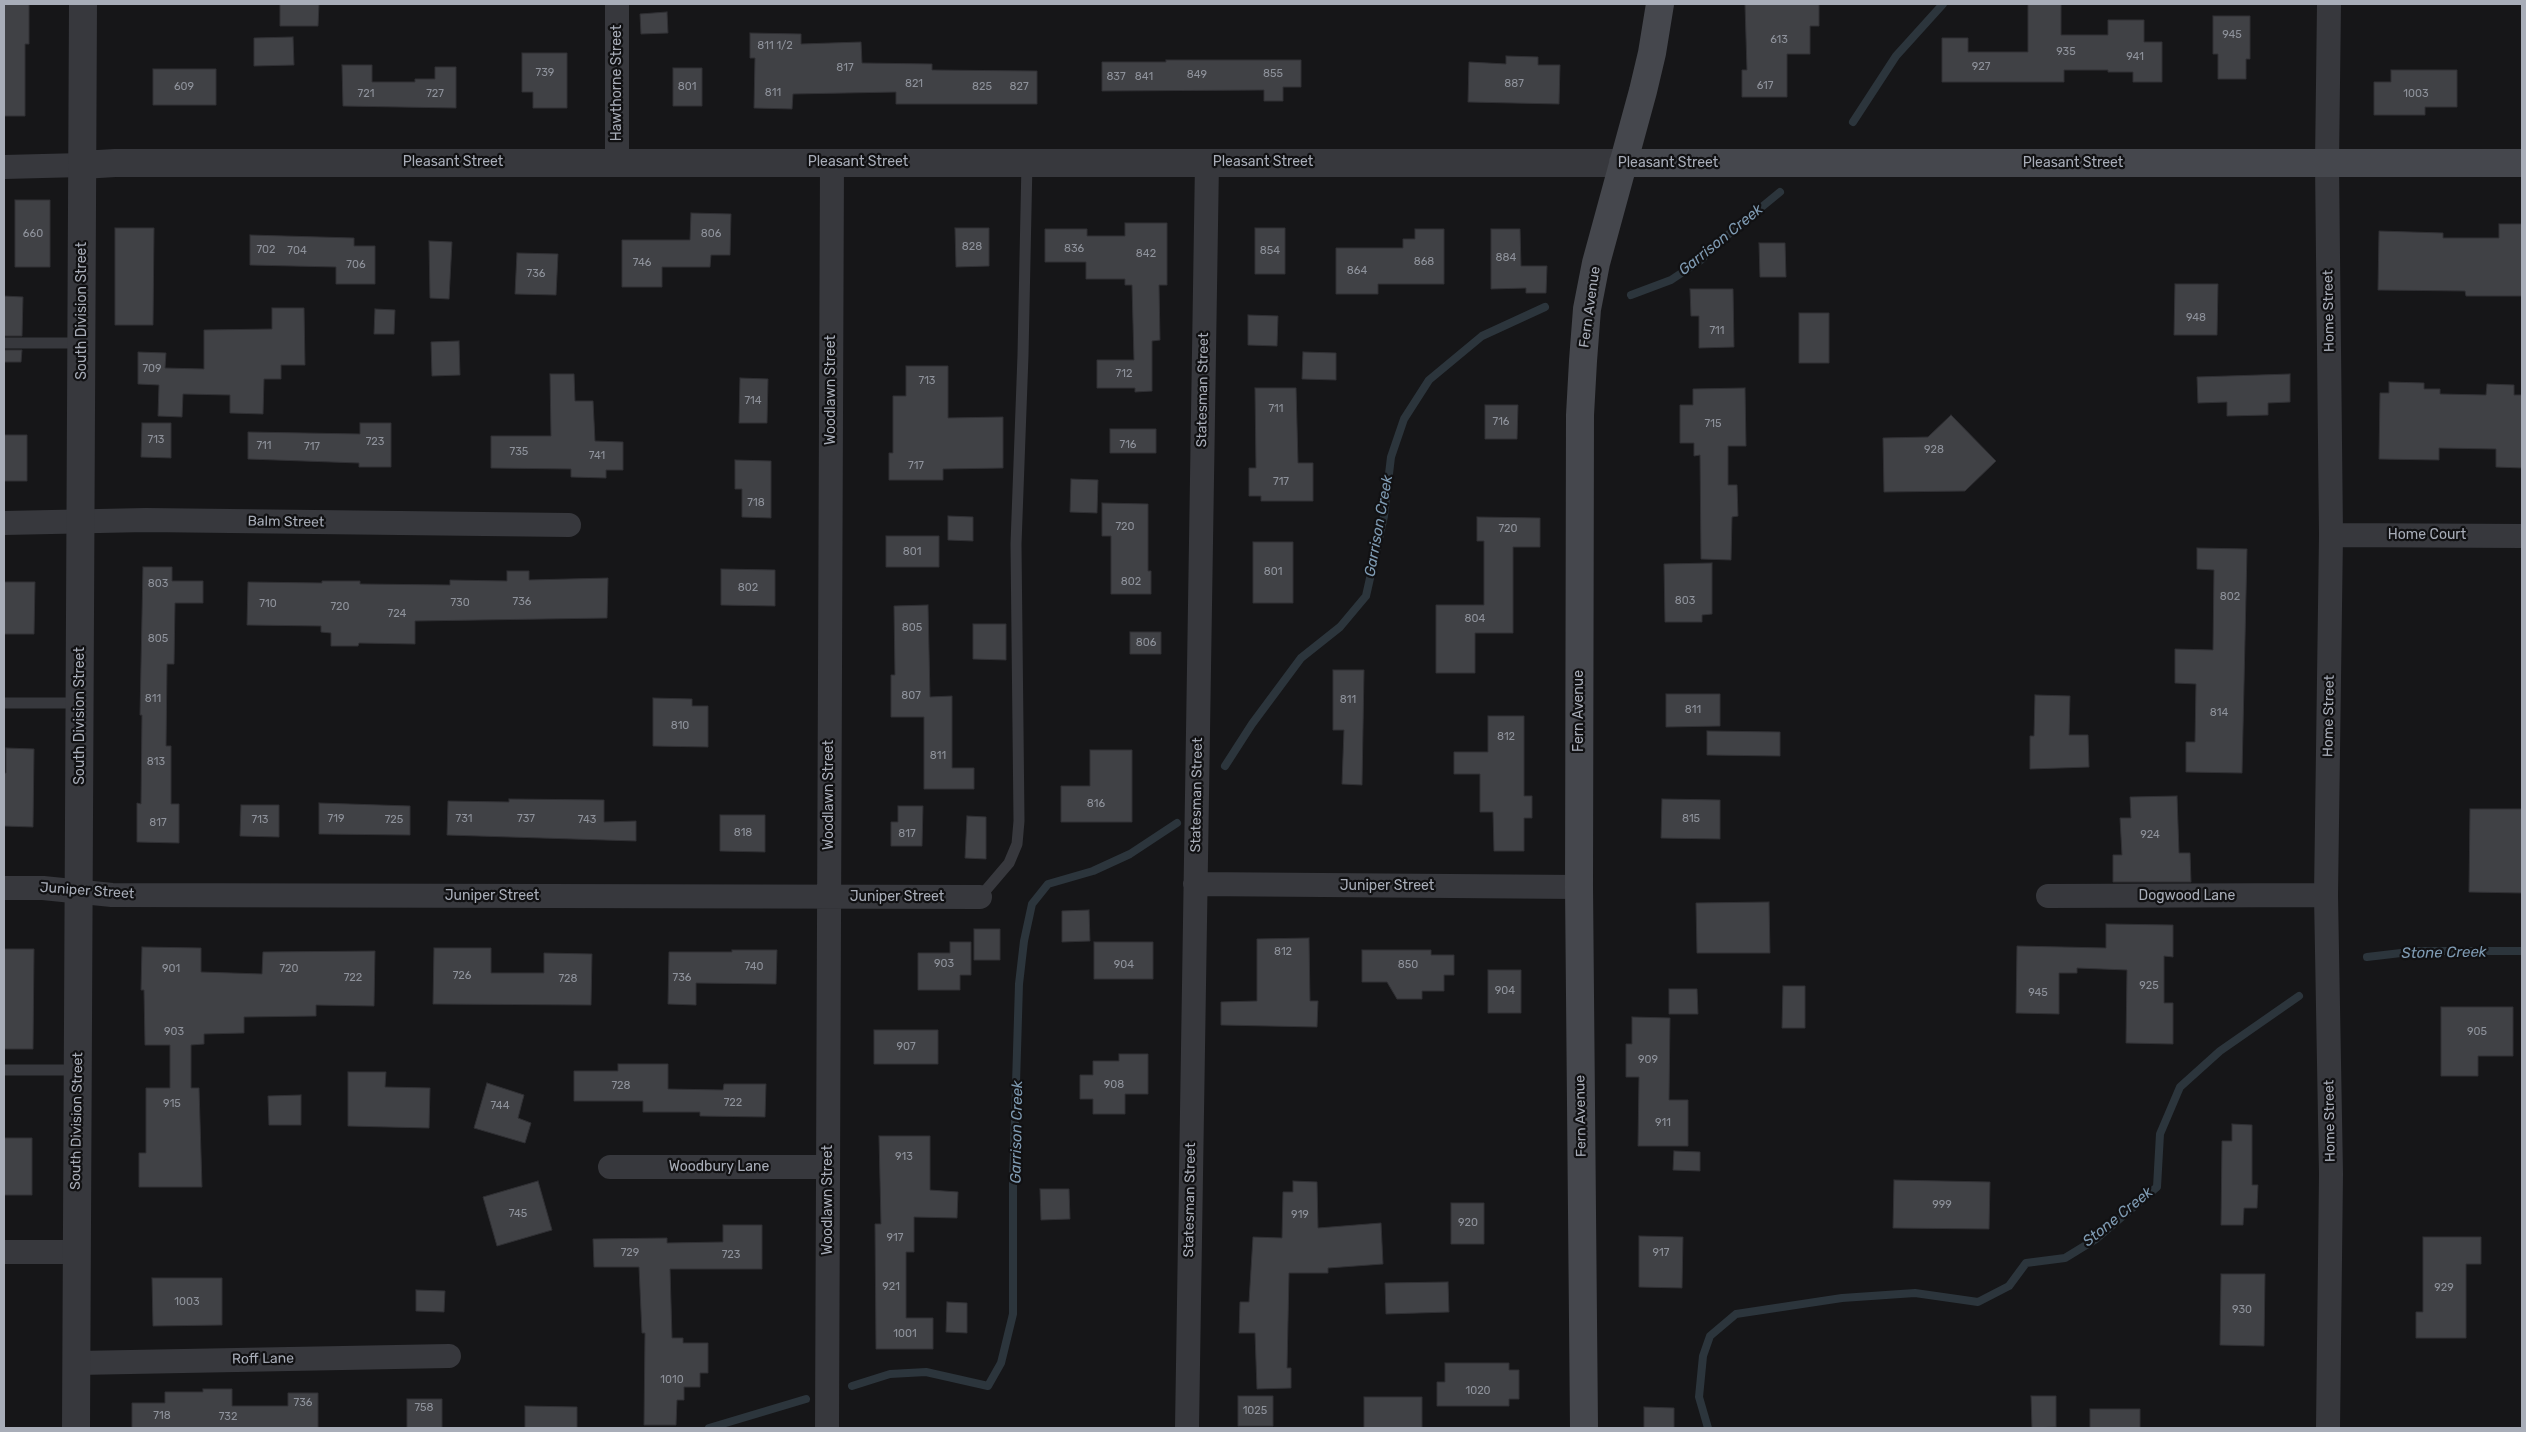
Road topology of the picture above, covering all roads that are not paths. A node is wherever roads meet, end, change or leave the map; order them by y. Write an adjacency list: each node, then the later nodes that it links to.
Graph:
1 (83, 4): 12 (street, South Division Street)
2 (617, 4): 5 (street, Hawthorne Street)
3 (1660, 4): 9 (main road, Fern Avenue)
4 (2329, 4): 10 (street, Home Street)
5 (616, 162): 6 (street, Pleasant Street); 12 (street, Pleasant Street)
6 (832, 162): 7 (street, Pleasant Street); 29 (street, Woodlawn Street)
7 (1027, 162): 8 (street, Pleasant Street); 30 (lane)
8 (1207, 162): 9 (street, Pleasant Street); 23 (street, Statesman Street)
9 (1623, 163): 10 (main road, Pleasant Street); 24 (main road, Fern Avenue)
10 (2327, 163): 11 (main road, Pleasant Street); 19 (street, Home Street)
11 (2522, 163)
12 (82, 165): 13 (street, Pleasant Street); 15 (street, South Division Street)
13 (4, 167)
14 (4, 343): 15 (lane)
15 (82, 343): 17 (street, South Division Street)
16 (4, 523): 17 (street, Balm Street)
17 (81, 523): 18 (street, Balm Street); 22 (street, South Division Street)
18 (569, 525)
19 (2332, 535): 20 (street, Home Court); 27 (street, Home Street)
20 (2522, 536)
21 (4, 703): 22 (lane)
22 (80, 703): 26 (street, South Division Street)
23 (1195, 884): 24 (street, Juniper Street); 41 (street, Statesman Street)
24 (1579, 887): 42 (main road, Fern Avenue)
25 (4, 888): 26 (street, Juniper Street)
26 (78, 891): 29 (street, Juniper Street); 32 (street, South Division Street)
27 (2326, 895): 28 (street, Dogwood Lane); 43 (street, Home Street)
28 (2048, 896)
29 (829, 897): 30 (street, Juniper Street); 34 (street, Woodlawn Street)
30 (980, 898)
31 (4, 1070): 32 (lane)
32 (78, 1070): 36 (street, South Division Street)
33 (610, 1167): 34 (street, Woodbury Lane)
34 (828, 1167): 40 (street, Woodlawn Street)
35 (4, 1252): 36 (street)
36 (76, 1252): 38 (street, South Division Street)
37 (449, 1356): 38 (street, Roff Lane)
38 (77, 1362): 39 (street, South Division Street)
39 (76, 1428)
40 (827, 1428)
41 (1187, 1428)
42 (1584, 1428)
43 (2328, 1428)

